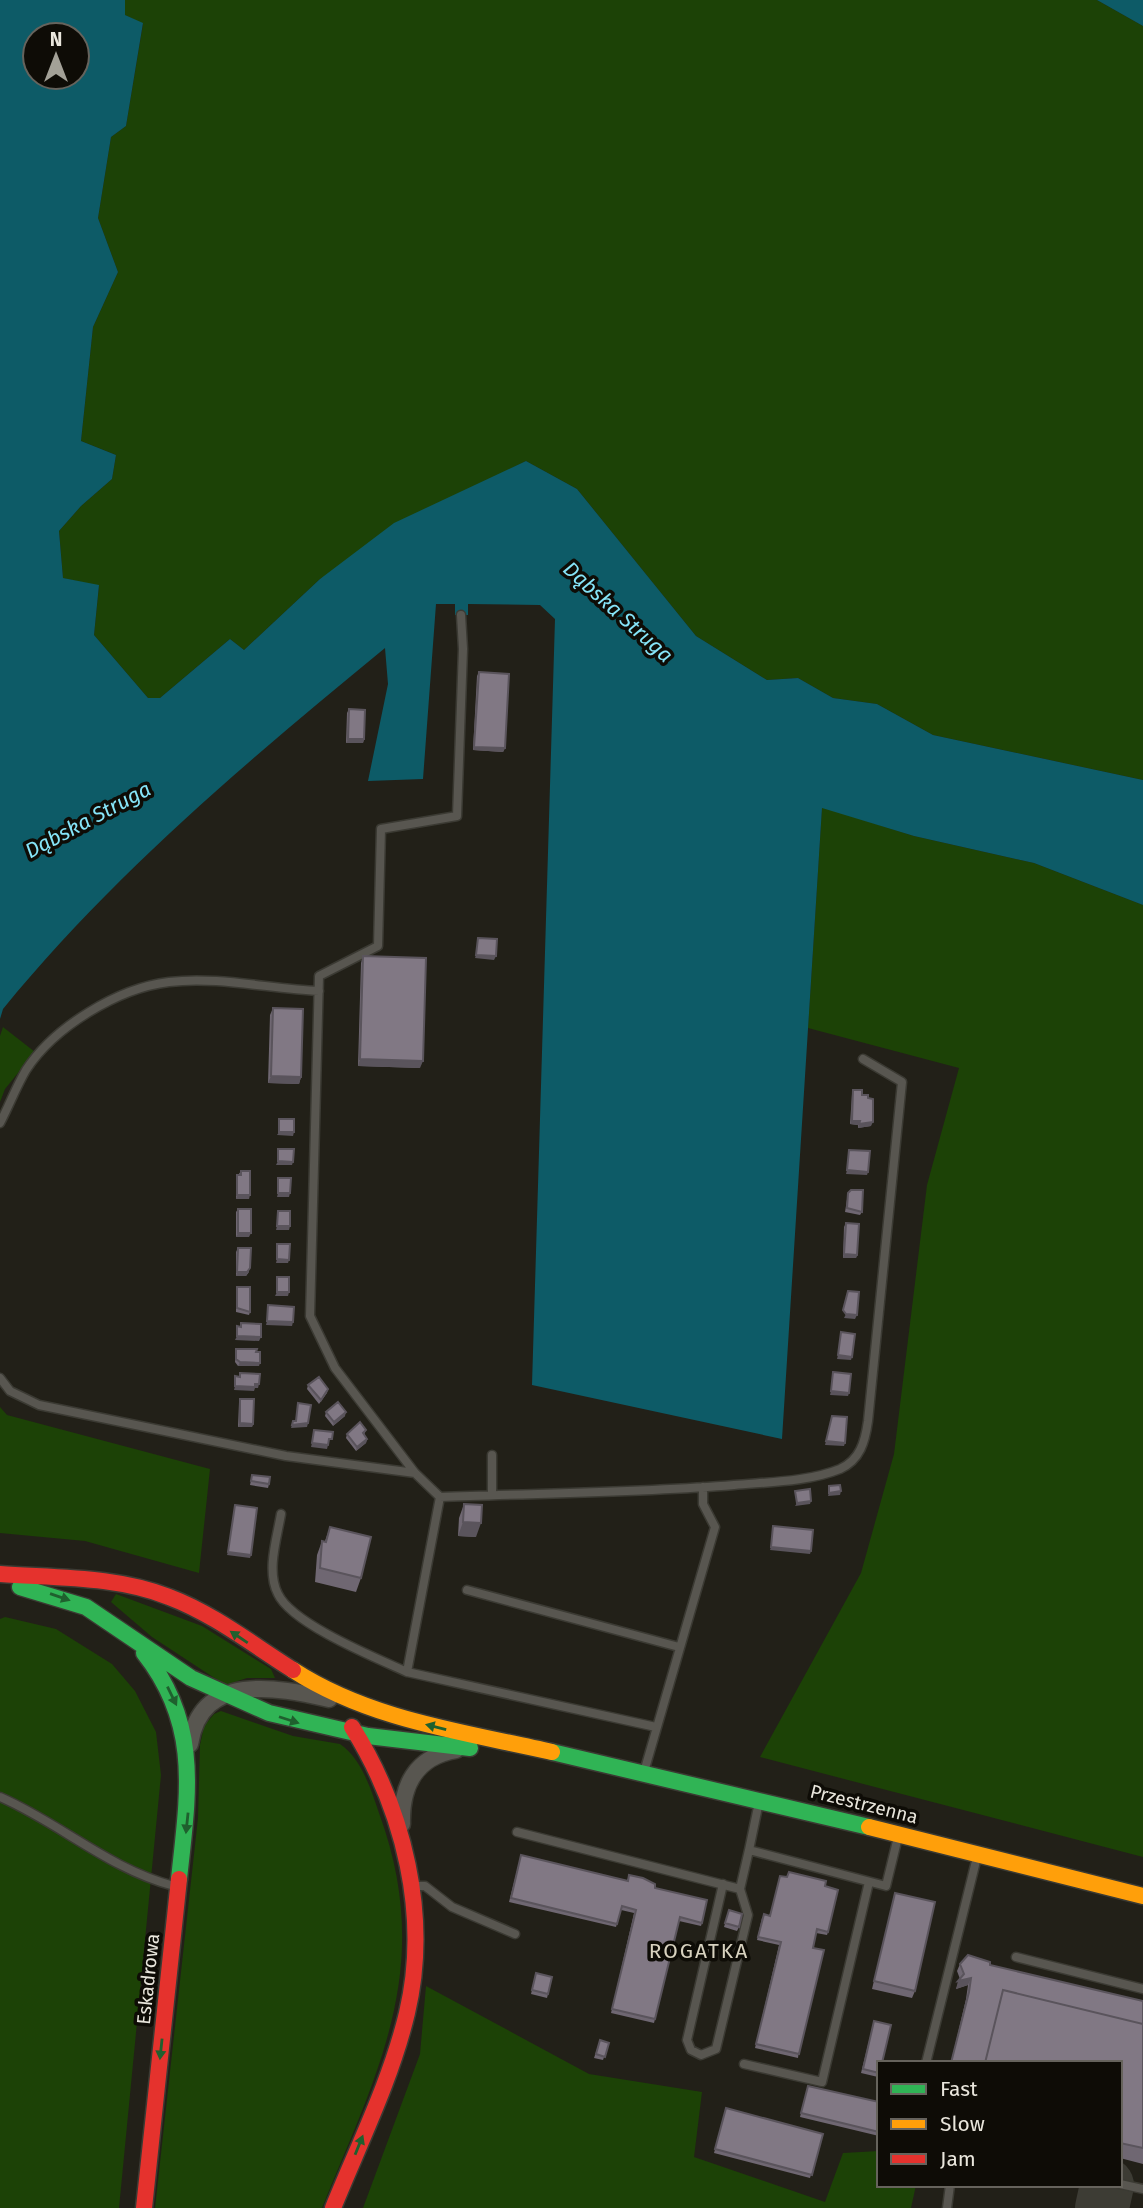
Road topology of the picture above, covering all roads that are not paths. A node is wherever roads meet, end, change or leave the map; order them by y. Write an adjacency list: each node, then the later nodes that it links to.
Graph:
1 (461, 615): 2 (lane)
2 (319, 991): 4 (lane); 7 (lane)
3 (863, 1059): 8 (lane)
4 (0, 1124)
5 (0, 1378): 7 (lane)
6 (492, 1455): 9 (lane)
7 (415, 1472): 10 (lane)
8 (703, 1487): 9 (lane); 16 (lane)
9 (492, 1495): 10 (lane)
10 (440, 1497): 17 (lane)
11 (281, 1514): 17 (lane)
12 (0, 1574): 18 (street, Eskadrowa, one-way to 12)
13 (0, 1583): 15 (street, Eskadrowa, one-way to 15)
14 (467, 1590): 16 (lane)
15 (114, 1624): 19 (street, Eskadrowa); 25 (street, Eskadrowa, one-way to 25)
16 (679, 1647): 22 (lane)
17 (407, 1672): 22 (lane)
18 (296, 1674): 20 (street, Eskadrowa); 21 (street, Eskadrowa)
19 (225, 1696): 20 (street, Eskadrowa); 23 (street, Eskadrowa, one-way to 23); 25 (street, Eskadrowa)
20 (327, 1698): 21 (street, Eskadrowa); 23 (street, Eskadrowa)
21 (365, 1707): 26 (street, Eskadrowa, one-way to 21)
22 (656, 1727): 27 (lane)
23 (358, 1735): 24 (street, Eskadrowa); 32 (street, Eskadrowa)
24 (470, 1748): 26 (street, Eskadrowa); 32 (street, Eskadrowa)
25 (188, 1755): 38 (street, Eskadrowa, one-way to 38)
26 (574, 1759): 27 (street, Przestrzenna)
27 (644, 1774): 29 (street, Przestrzenna)
28 (0, 1797): 38 (lane)
29 (760, 1800): 31 (street, Przestrzenna); 33 (lane)
30 (517, 1832): 36 (lane)
31 (898, 1834): 34 (street, Przestrzenna); 35 (lane)
32 (402, 1844): 37 (street, Eskadrowa)
33 (749, 1850): 35 (lane); 39 (lane)
34 (977, 1854): 40 (street, Przestrzenna); 44 (lane)
35 (869, 1882): 45 (lane)
36 (723, 1884): 39 (lane); 39 (lane)
37 (409, 1886): 41 (lane); 50 (street, Eskadrowa, one-way to 37)
38 (180, 1888): 49 (street, Eskadrowa, one-way to 49)
39 (740, 1889)
40 (1143, 1896)
41 (515, 1934)
42 (1016, 1957): 43 (lane)
43 (1143, 1989)
44 (926, 2061)
45 (744, 2064)
46 (1122, 2184): 48 (lane)
47 (950, 2187): 51 (lane)
48 (1143, 2189)
49 (144, 2208)
50 (333, 2208)
51 (947, 2208)

